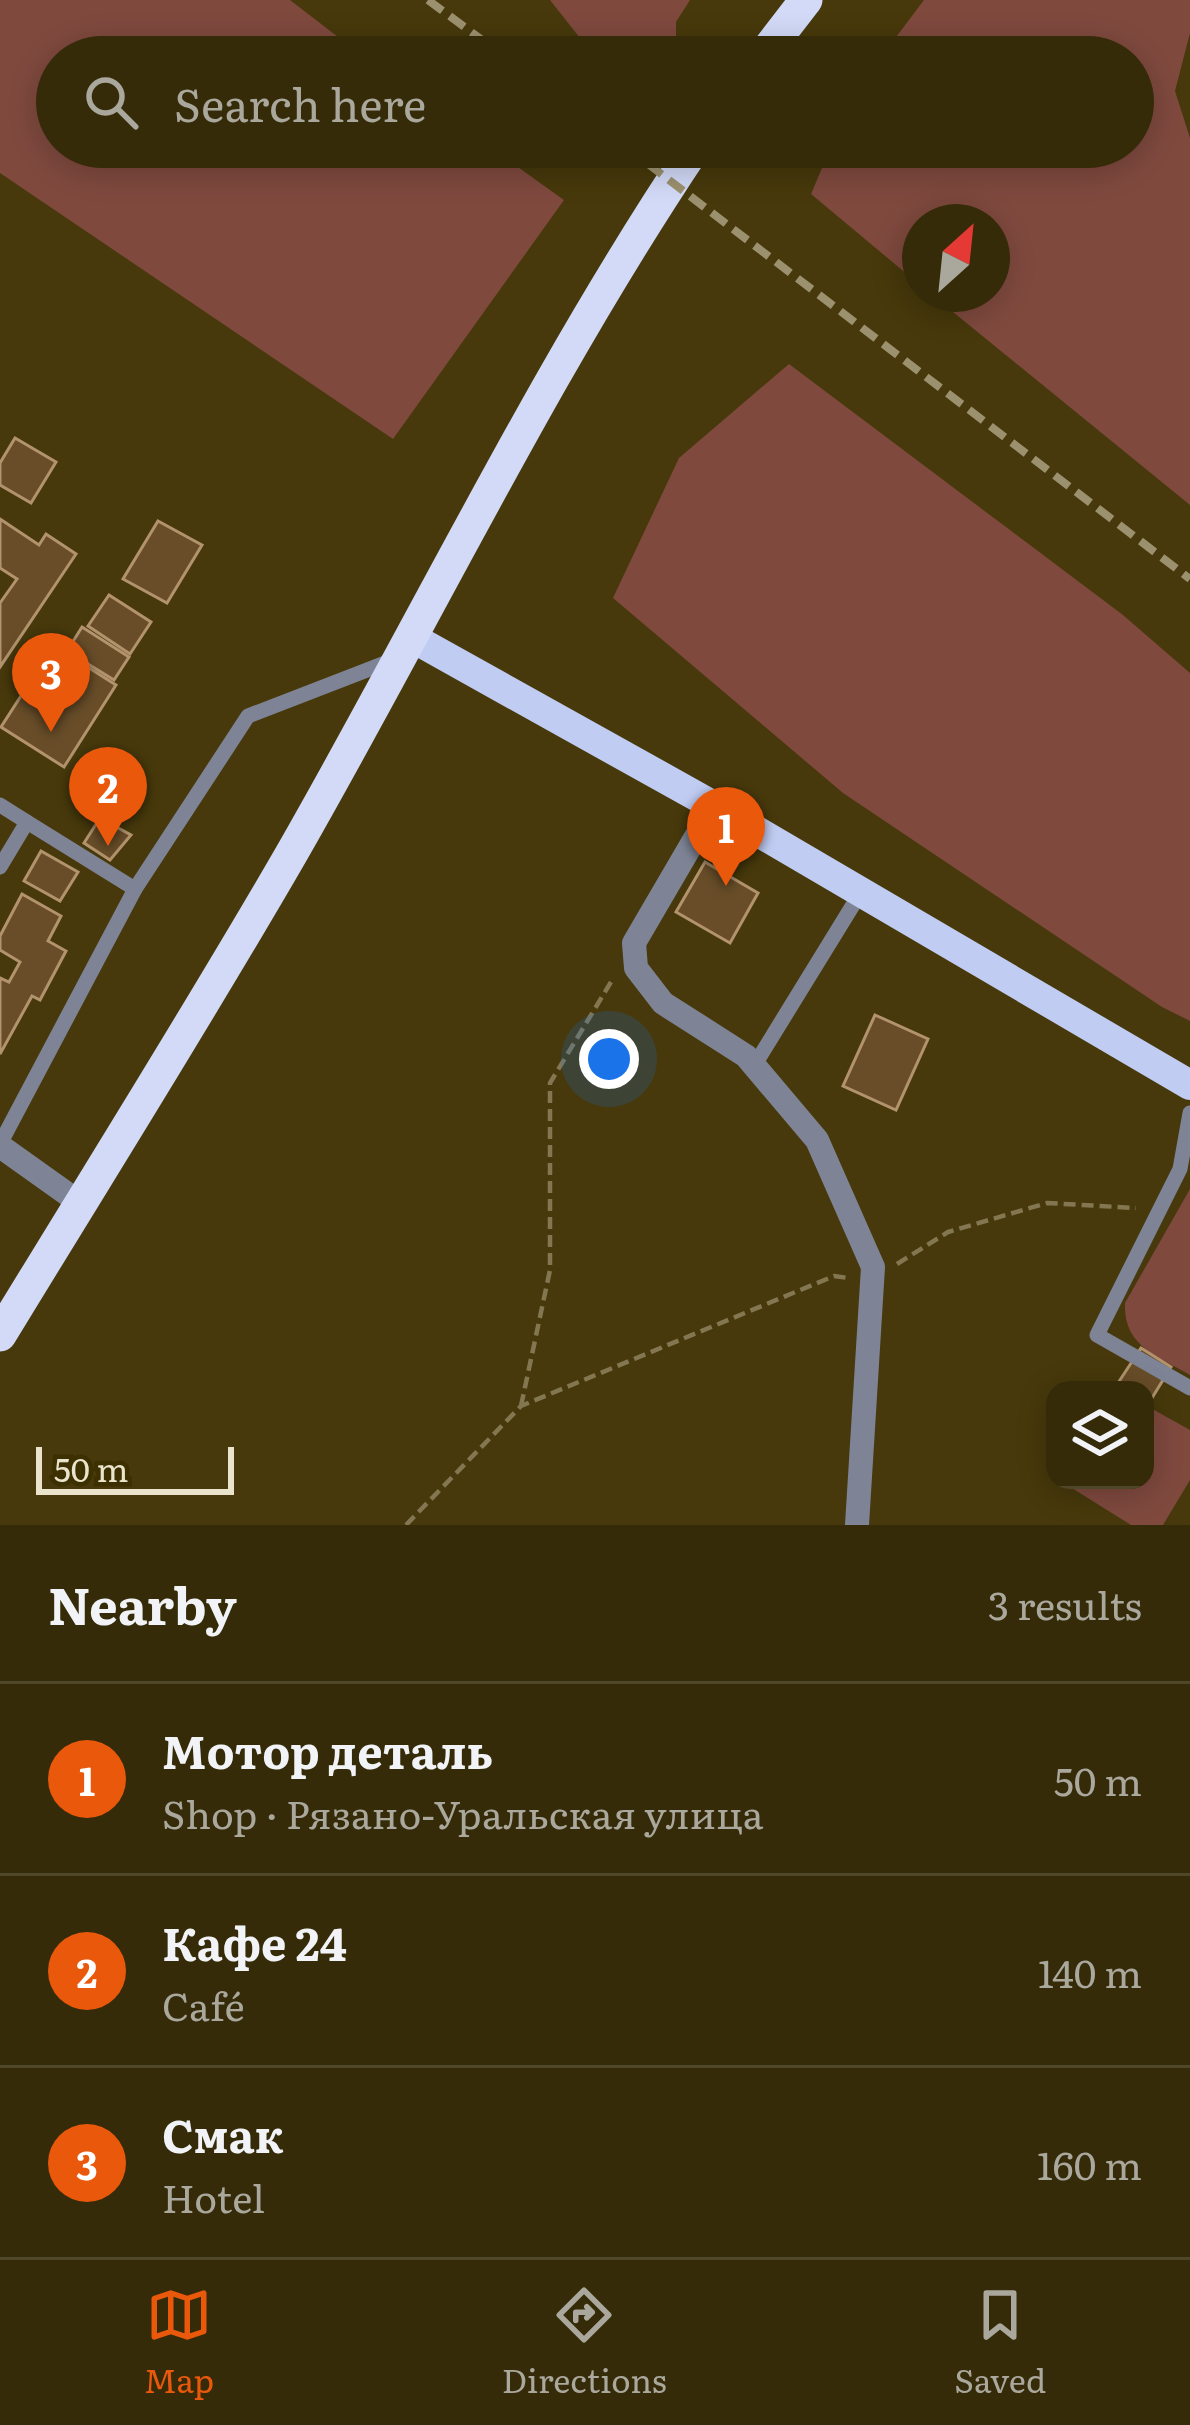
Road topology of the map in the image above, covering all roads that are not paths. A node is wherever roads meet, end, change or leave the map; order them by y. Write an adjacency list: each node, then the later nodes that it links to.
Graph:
1 (806, 0): 2 (highway)
2 (778, 36)
3 (681, 168): 4 (highway)
4 (405, 647): 6 (main road); 9 (lane); 15 (highway)
5 (0, 805): 7 (lane)
6 (714, 806): 10 (main road); 11 (street)
7 (27, 822): 8 (lane); 9 (lane)
8 (0, 867)
9 (135, 889): 14 (lane)
10 (861, 892): 11 (lane); 12 (main road)
11 (754, 1066): 18 (street)
12 (1190, 1085)
13 (1190, 1113): 17 (lane)
14 (0, 1145): 15 (street)
15 (80, 1203): 16 (highway)
16 (0, 1335)
17 (1190, 1388)
18 (857, 1525)

